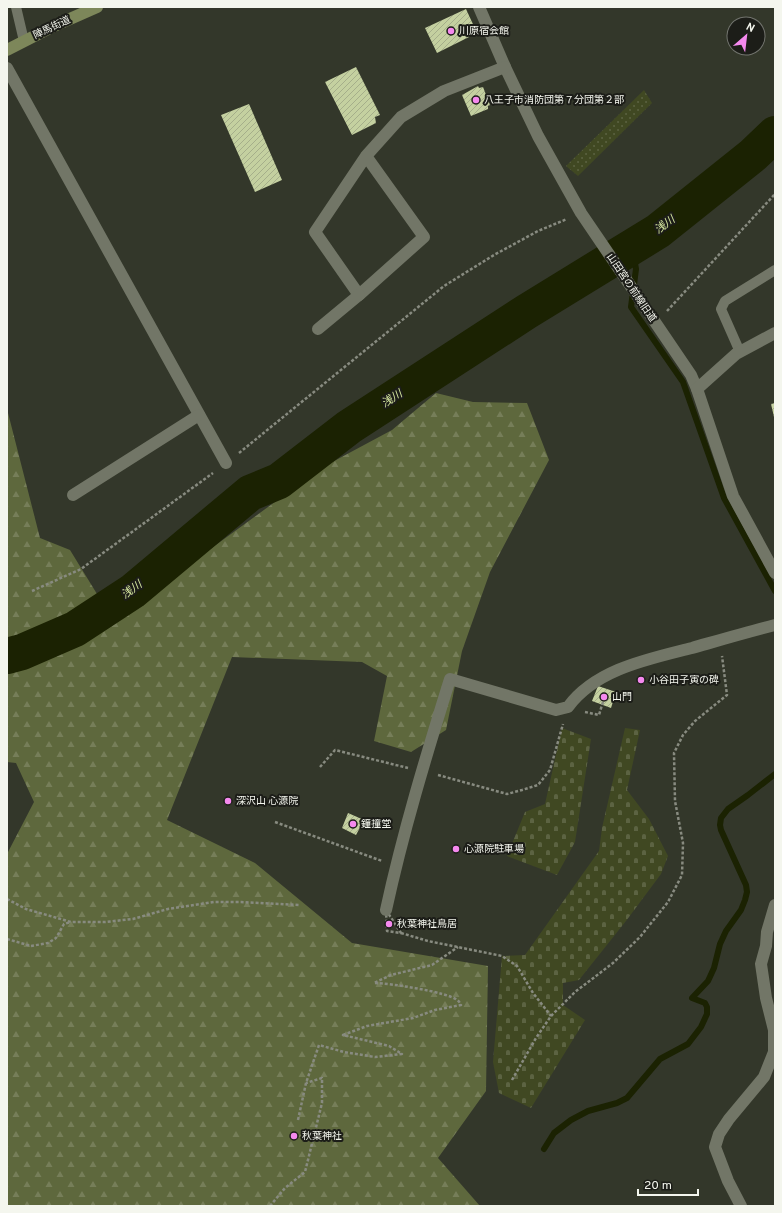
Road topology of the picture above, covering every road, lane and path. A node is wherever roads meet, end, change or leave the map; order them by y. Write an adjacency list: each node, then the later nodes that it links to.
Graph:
1 (16, 7): 4 (lane)
2 (97, 7): 4 (main road, 陣馬街道)
3 (479, 7): 6 (street, 山田宮の前線旧道)
4 (24, 41): 5 (main road, 陣馬街道)
5 (7, 50)
6 (505, 67): 8 (street); 10 (street, 山田宮の前線旧道)
7 (7, 68): 18 (street)
8 (366, 156): 12 (street); 12 (street)
9 (775, 194): 13 (path)
10 (581, 213): 13 (street, 山田宮の前線旧道); 19 (path)
11 (775, 270): 16 (lane)
12 (359, 295): 14 (street)
13 (655, 324): 17 (street, 山田宮の前線旧道)
14 (318, 329)
15 (775, 333): 16 (street)
16 (740, 352): 17 (street)
17 (697, 389): 21 (street, 山田宮の前線旧道)
18 (199, 415): 19 (street); 20 (street)
19 (226, 463): 22 (path)
20 (73, 495)
21 (775, 573)
22 (32, 591)
23 (775, 625): 24 (street)
24 (720, 640): 25 (street); 38 (path)
25 (568, 707): 27 (path); 27 (street)
26 (320, 767): 27 (path)
27 (421, 771): 29 (street)
28 (275, 822): 29 (path)
29 (395, 866): 33 (street)
30 (7, 899): 34 (path)
31 (299, 905): 34 (path)
32 (775, 905): 43 (street)
33 (386, 910)
34 (71, 922): 36 (path)
35 (401, 933): 37 (path)
36 (7, 939)
37 (458, 947): 38 (path); 40 (path)
38 (551, 1016): 39 (path)
39 (512, 1080)
40 (306, 1083): 41 (path); 42 (path)
41 (298, 1120)
42 (270, 1206)
43 (741, 1206)

